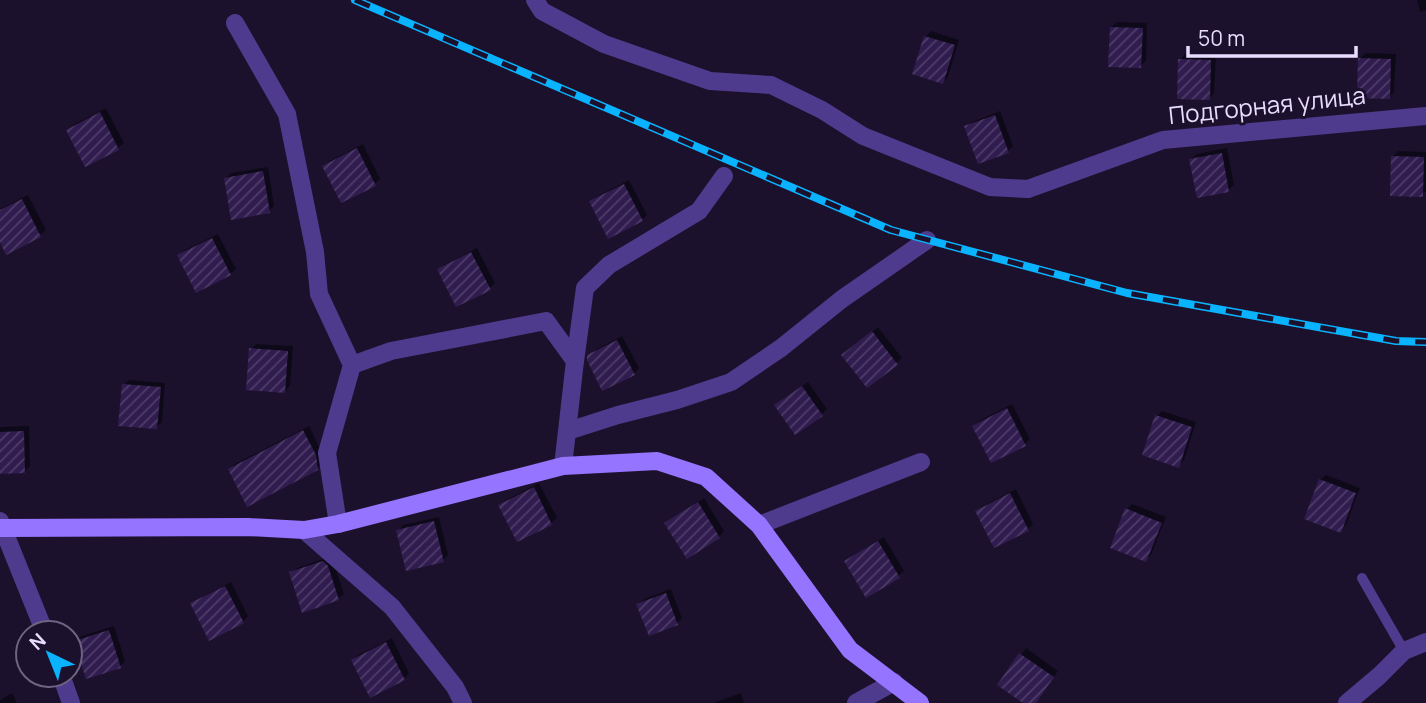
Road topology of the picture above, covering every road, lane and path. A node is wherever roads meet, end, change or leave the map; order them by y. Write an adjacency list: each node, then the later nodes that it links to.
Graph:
1 (535, 0): 3 (street, Подгорная улица)
2 (235, 23): 7 (street)
3 (1426, 116)
4 (724, 176): 6 (street)
5 (927, 240): 8 (street)
6 (575, 361): 7 (street); 8 (street)
7 (352, 365): 11 (street)
8 (568, 431): 10 (street)
9 (921, 462): 13 (street)
10 (563, 466): 11 (street); 13 (street)
11 (338, 524): 14 (street)
12 (1, 526): 14 (street); 16 (street)
13 (759, 526): 19 (street)
14 (304, 530): 20 (street)
15 (1362, 578): 18 (lane)
16 (39, 619)
17 (1426, 642): 18 (street)
18 (1404, 651): 23 (street)
19 (894, 682): 21 (street); 22 (street)
20 (463, 703)
21 (856, 703)
22 (920, 703)
23 (1347, 703)

